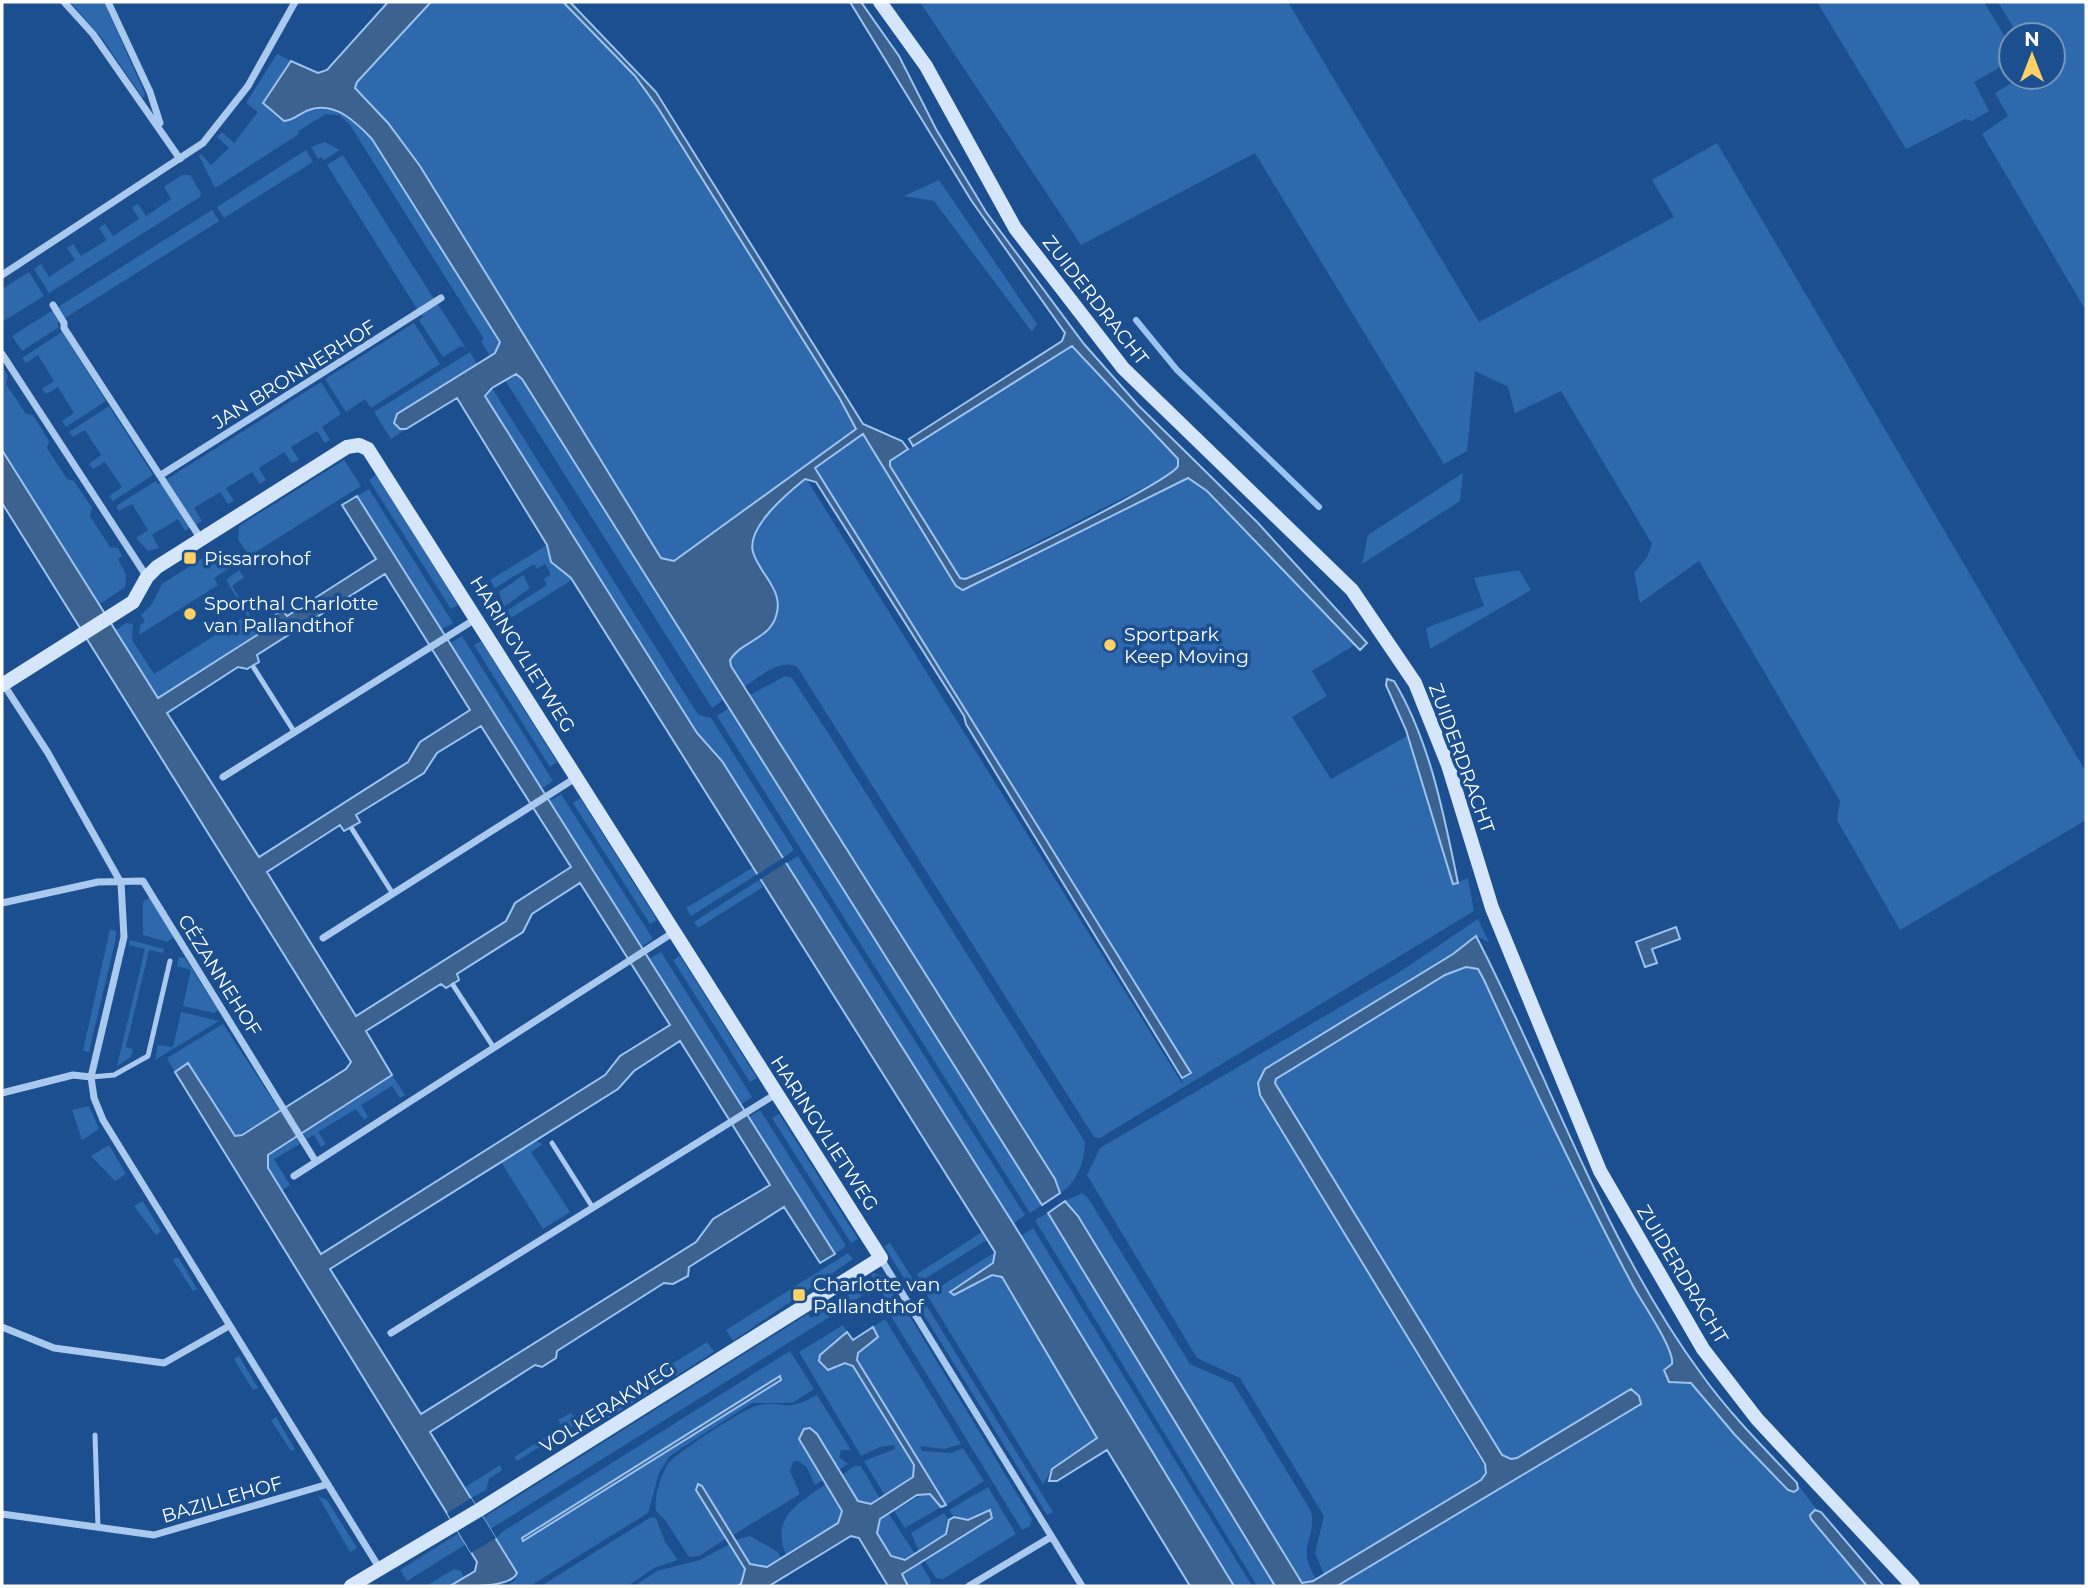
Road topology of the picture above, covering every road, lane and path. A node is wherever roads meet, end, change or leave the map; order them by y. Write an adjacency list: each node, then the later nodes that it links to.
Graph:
1 (64, 2): 5 (street)
2 (108, 2): 5 (street)
3 (295, 2): 6 (street)
4 (880, 2): 50 (street, ZUIDERDRACHT)
5 (162, 131): 6 (street)
6 (180, 159): 8 (street)
7 (2, 264): 8 (street)
8 (4, 273)
9 (441, 298): 12 (street, JAN BRONNERHOF)
10 (53, 305): 12 (street)
11 (2, 354): 14 (street)
12 (161, 475): 13 (street)
13 (201, 539): 14 (street, HARINGVLIETWEG); 15 (street, HARINGVLIETWEG)
14 (147, 577): 17 (street, HARINGVLIETWEG)
15 (477, 618): 18 (street); 20 (street, HARINGVLIETWEG)
16 (254, 668): 18 (lane)
17 (2, 683): 22 (street)
18 (295, 733): 19 (street)
19 (223, 777)
20 (578, 777): 23 (street); 25 (street, HARINGVLIETWEG)
21 (352, 829): 23 (lane)
22 (121, 883): 24 (street, CÉZANNEHOF); 30 (street); 34 (street, CÉZANNEHOF)
23 (393, 894): 26 (street)
24 (2, 903)
25 (674, 932): 29 (street); 32 (street, HARINGVLIETWEG)
26 (323, 938)
27 (170, 961): 30 (lane)
28 (453, 985): 29 (lane)
29 (494, 1048): 34 (street)
30 (91, 1077): 31 (street); 38 (street)
31 (2, 1093)
32 (777, 1094): 36 (street); 37 (street, HARINGVLIETWEG)
33 (552, 1143): 36 (lane)
34 (316, 1162): 35 (street)
35 (294, 1176)
36 (593, 1208): 40 (street)
37 (881, 1258): 45 (street); 46 (street, VOLKERAKWEG)
38 (229, 1326): 39 (street); 42 (street)
39 (2, 1327)
40 (391, 1334)
41 (95, 1435): 44 (lane)
42 (325, 1485): 44 (street, BAZILLEHOF); 46 (street)
43 (2, 1514): 44 (street, BAZILLEHOF)
44 (99, 1527)
45 (1051, 1536): 48 (street); 49 (street)
46 (381, 1571): 47 (street, VOLKERAKWEG)
47 (351, 1586)
48 (969, 1586)
49 (1082, 1586)
50 (1913, 1586)

